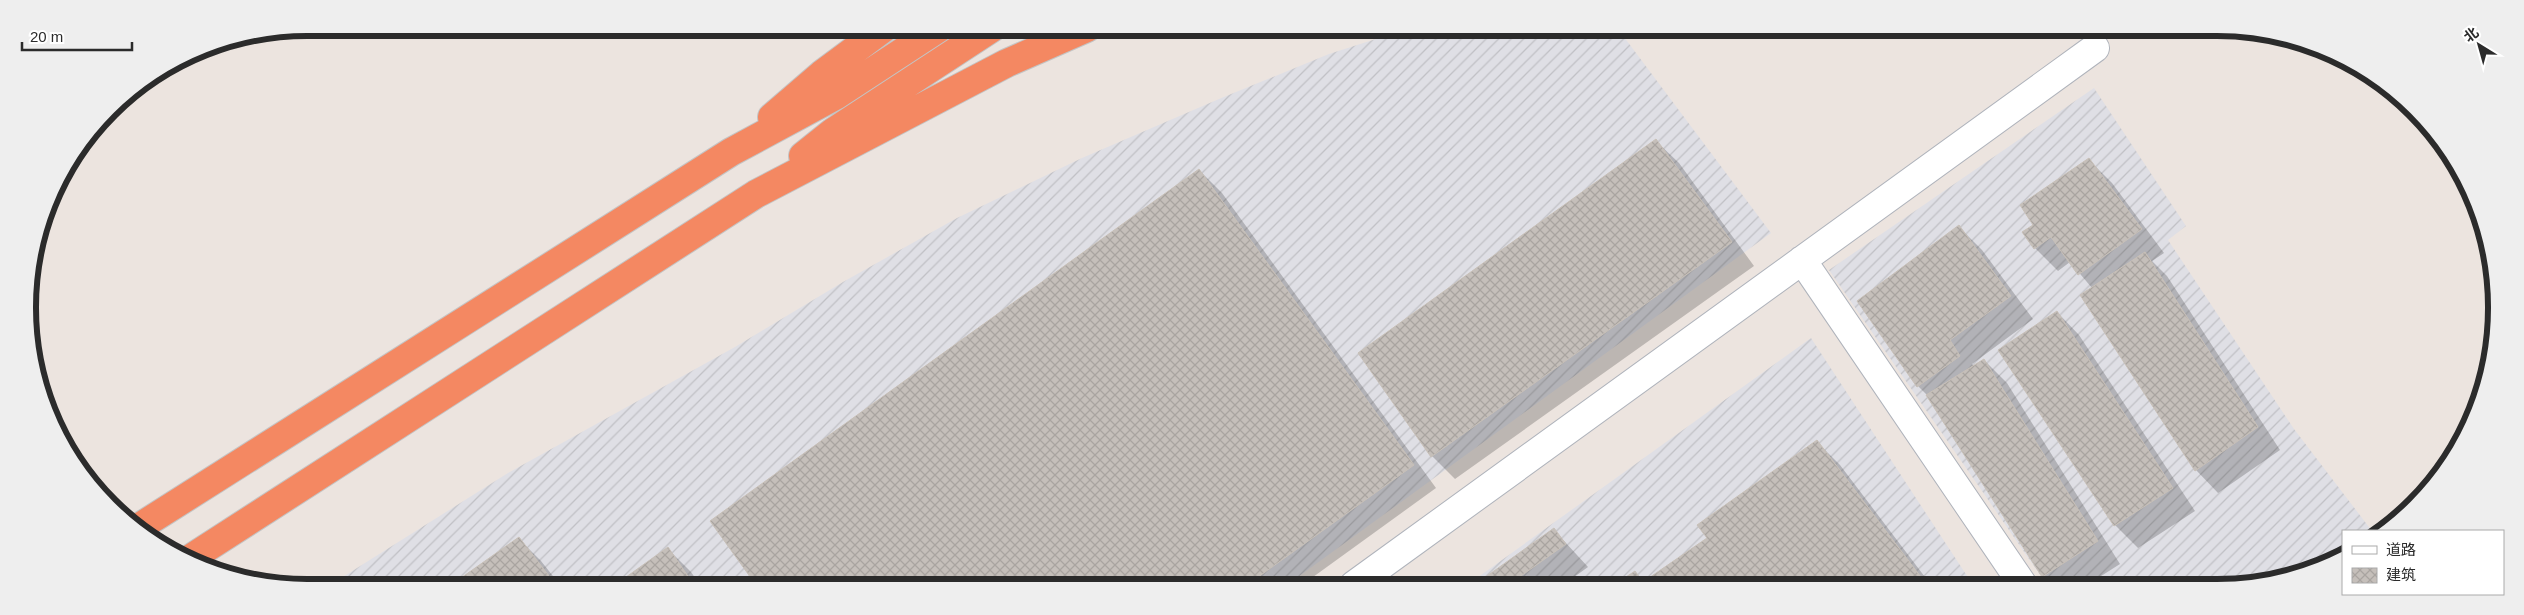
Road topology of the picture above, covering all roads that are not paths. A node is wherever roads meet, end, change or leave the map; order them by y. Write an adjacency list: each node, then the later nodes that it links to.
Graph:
1 (873, 36): 6 (highway)
2 (927, 36): 6 (highway)
3 (980, 36): 7 (highway)
4 (1069, 36): 7 (highway)
5 (2095, 48): 8 (street)
6 (731, 152): 9 (highway)
7 (756, 194): 10 (highway)
8 (1802, 260): 11 (street); 12 (street)
9 (144, 524)
10 (196, 555)
11 (1362, 579)
12 (2019, 579)

